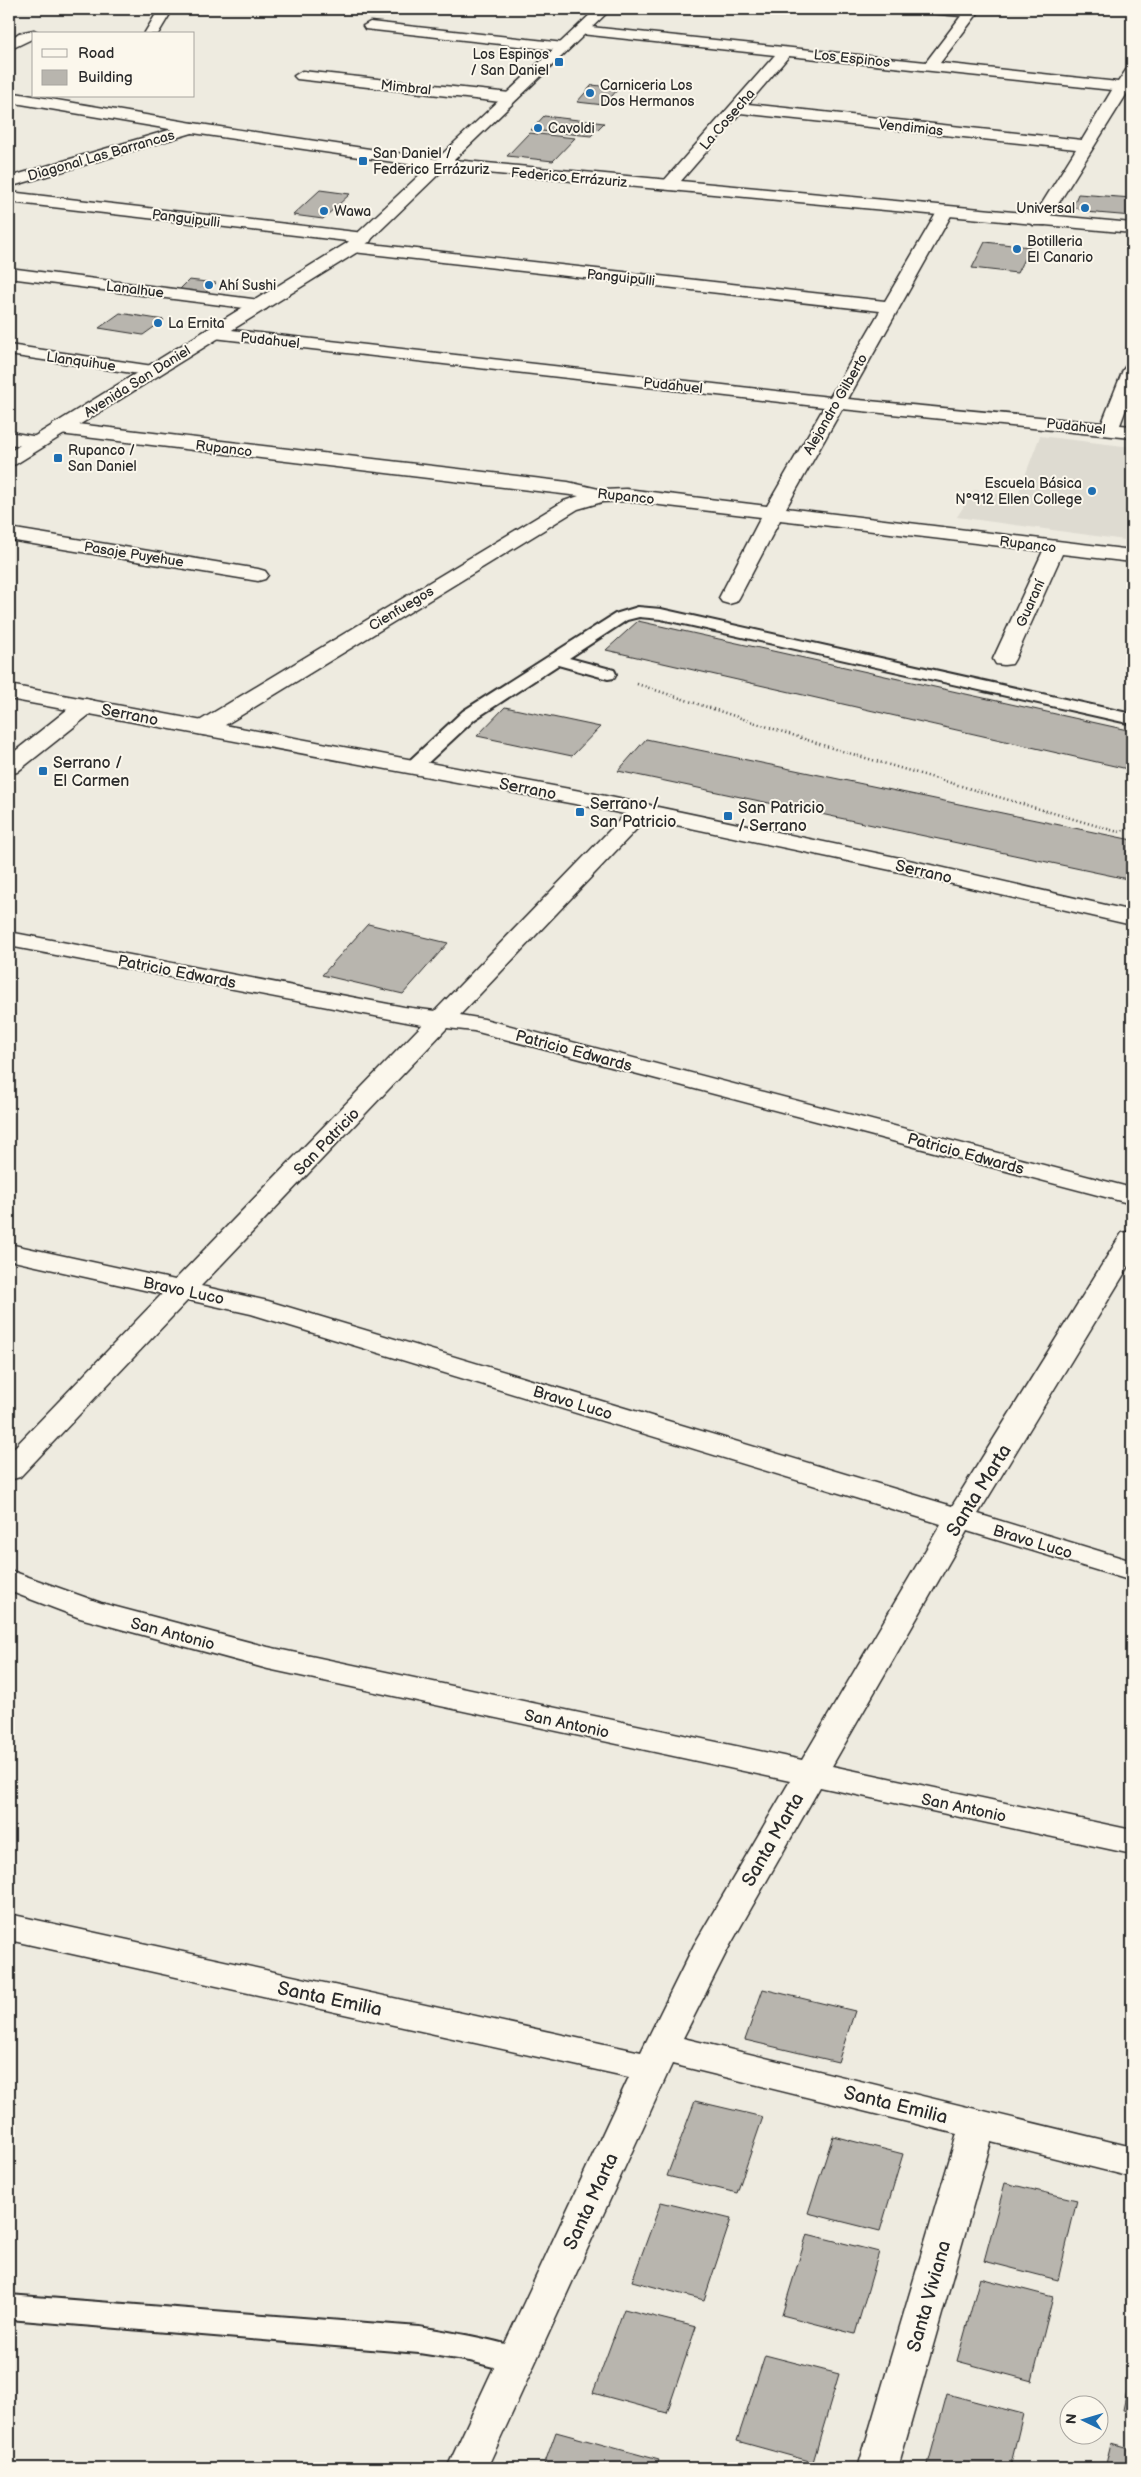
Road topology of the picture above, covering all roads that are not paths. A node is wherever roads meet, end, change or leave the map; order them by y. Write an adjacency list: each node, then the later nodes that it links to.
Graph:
1 (166, 9): 7 (street)
2 (604, 9): 6 (street, Avenida San Daniel)
3 (928, 9): 4 (street)
4 (972, 11): 12 (street)
5 (370, 26): 10 (street)
6 (581, 30): 10 (street, Avenida San Daniel); 11 (street, Los Espinos)
7 (152, 32)
8 (32, 34): 9 (street)
9 (9, 46)
10 (564, 46): 17 (street, Avenida San Daniel)
11 (786, 51): 12 (street, Los Espinos); 18 (street, La Cosecha)
12 (930, 66): 15 (street, Los Espinos)
13 (1132, 72): 15 (street)
14 (302, 76): 17 (street, Mimbral)
15 (1123, 87): 20 (street)
16 (9, 97): 19 (street, Federico Errázuriz)
17 (510, 98): 21 (street, Avenida San Daniel)
18 (737, 108): 20 (street, Vendimias); 23 (street, La Cosecha)
19 (193, 128): 21 (street, Federico Errázuriz); 22 (street, Diagonal Las Barrancas)
20 (1086, 145): 26 (street)
21 (440, 164): 23 (street, Federico Errázuriz); 28 (street, Avenida San Daniel)
22 (9, 182)
23 (668, 186): 25 (street, Federico Errázuriz)
24 (9, 197): 28 (street, Panguipulli)
25 (945, 212): 26 (street, Federico Errázuriz); 31 (street, Alejandro Gilberto)
26 (1039, 221): 27 (street, Federico Errázuriz)
27 (1132, 228)
28 (358, 242): 30 (street, Avenida San Daniel); 31 (street, Panguipulli)
29 (9, 273): 30 (street, Lanalhue)
30 (260, 305): 32 (street, Avenida San Daniel)
31 (890, 307): 36 (street, Alejandro Gilberto)
32 (214, 333): 35 (street, Avenida San Daniel); 36 (street, Pudahuel)
33 (9, 350): 35 (street, Llanquihue)
34 (1132, 370): 38 (street)
35 (153, 371): 37 (street, Avenida San Daniel)
36 (836, 403): 38 (street, Pudahuel); 44 (street, Alejandro Gilberto)
37 (60, 428): 41 (street, Avenida San Daniel); 43 (street, Rupanco)
38 (1109, 429): 39 (street, Pudahuel)
39 (1132, 432)
40 (9, 438): 41 (street)
41 (37, 442): 42 (street, Avenida San Daniel)
42 (9, 460)
43 (600, 496): 44 (street, Rupanco); 56 (street, Cienfuegos)
44 (773, 513): 46 (street, Rupanco); 49 (street, Alejandro Gilberto)
45 (9, 534): 48 (street, Pasaje Puyehue)
46 (1055, 547): 47 (street, Rupanco); 51 (street, Guaraní)
47 (1132, 556)
48 (258, 575)
49 (729, 598)
50 (555, 659): 52 (lane); 55 (lane); 57 (lane)
51 (1004, 660)
52 (608, 674)
53 (9, 692): 54 (street, Serrano)
54 (86, 706): 56 (street, Serrano); 58 (street)
55 (1132, 720)
56 (204, 728): 57 (street, Serrano)
57 (414, 766): 59 (street, Serrano)
58 (9, 767)
59 (642, 810): 60 (street, Serrano); 62 (street, San Patricio)
60 (1132, 918)
61 (9, 939): 62 (street, Patricio Edwards)
62 (442, 1020): 63 (street, Patricio Edwards); 66 (street, San Patricio)
63 (1132, 1196)
64 (1132, 1239): 68 (street, Santa Marta)
65 (9, 1252): 66 (street, Bravo Luco)
66 (182, 1289): 67 (street, San Patricio); 68 (street, Bravo Luco)
67 (9, 1470)
68 (960, 1518): 69 (street, Bravo Luco); 71 (street, Santa Marta)
69 (1132, 1571)
70 (9, 1580): 71 (street, San Antonio)
71 (809, 1775): 72 (street, San Antonio); 74 (street, Santa Marta)
72 (1132, 1842)
73 (9, 1927): 74 (street, Santa Emilia)
74 (656, 2058): 75 (street, Santa Emilia); 78 (street, Santa Marta)
75 (978, 2124): 76 (street, Santa Emilia); 80 (street, Santa Viviana)
76 (1132, 2162)
77 (9, 2307): 78 (lane)
78 (517, 2360): 79 (street, Santa Marta)
79 (467, 2468)
80 (878, 2468)

